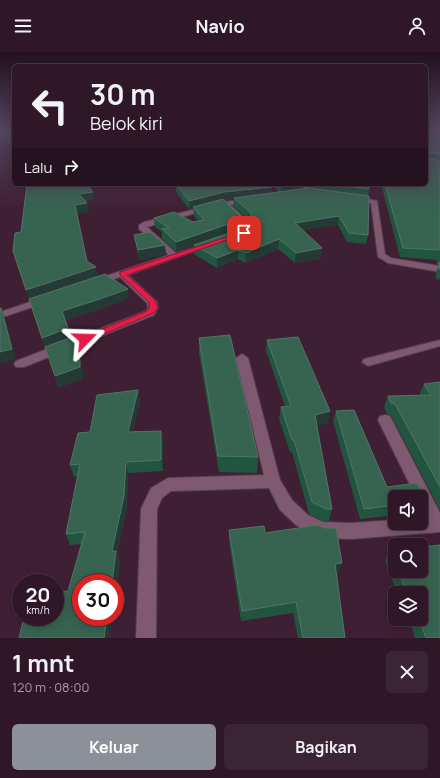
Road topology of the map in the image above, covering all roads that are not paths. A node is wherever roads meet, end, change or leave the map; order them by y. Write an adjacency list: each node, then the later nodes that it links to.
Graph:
1 (309, 190): 2 (street)
2 (291, 196)
3 (344, 197): 9 (street)
4 (255, 200): 5 (street)
5 (224, 204): 6 (street); 8 (street)
6 (230, 238)
7 (216, 242): 8 (street)
8 (175, 256): 10 (street)
9 (440, 269)
10 (122, 274): 11 (street); 17 (street)
11 (86, 286)
12 (50, 298): 13 (street)
13 (0, 315)
14 (440, 343): 16 (street)
15 (242, 358): 19 (street)
16 (368, 362)
17 (20, 364)
18 (385, 420): 20 (street)
19 (273, 481): 20 (street); 21 (street)
20 (439, 524)
21 (146, 638)

